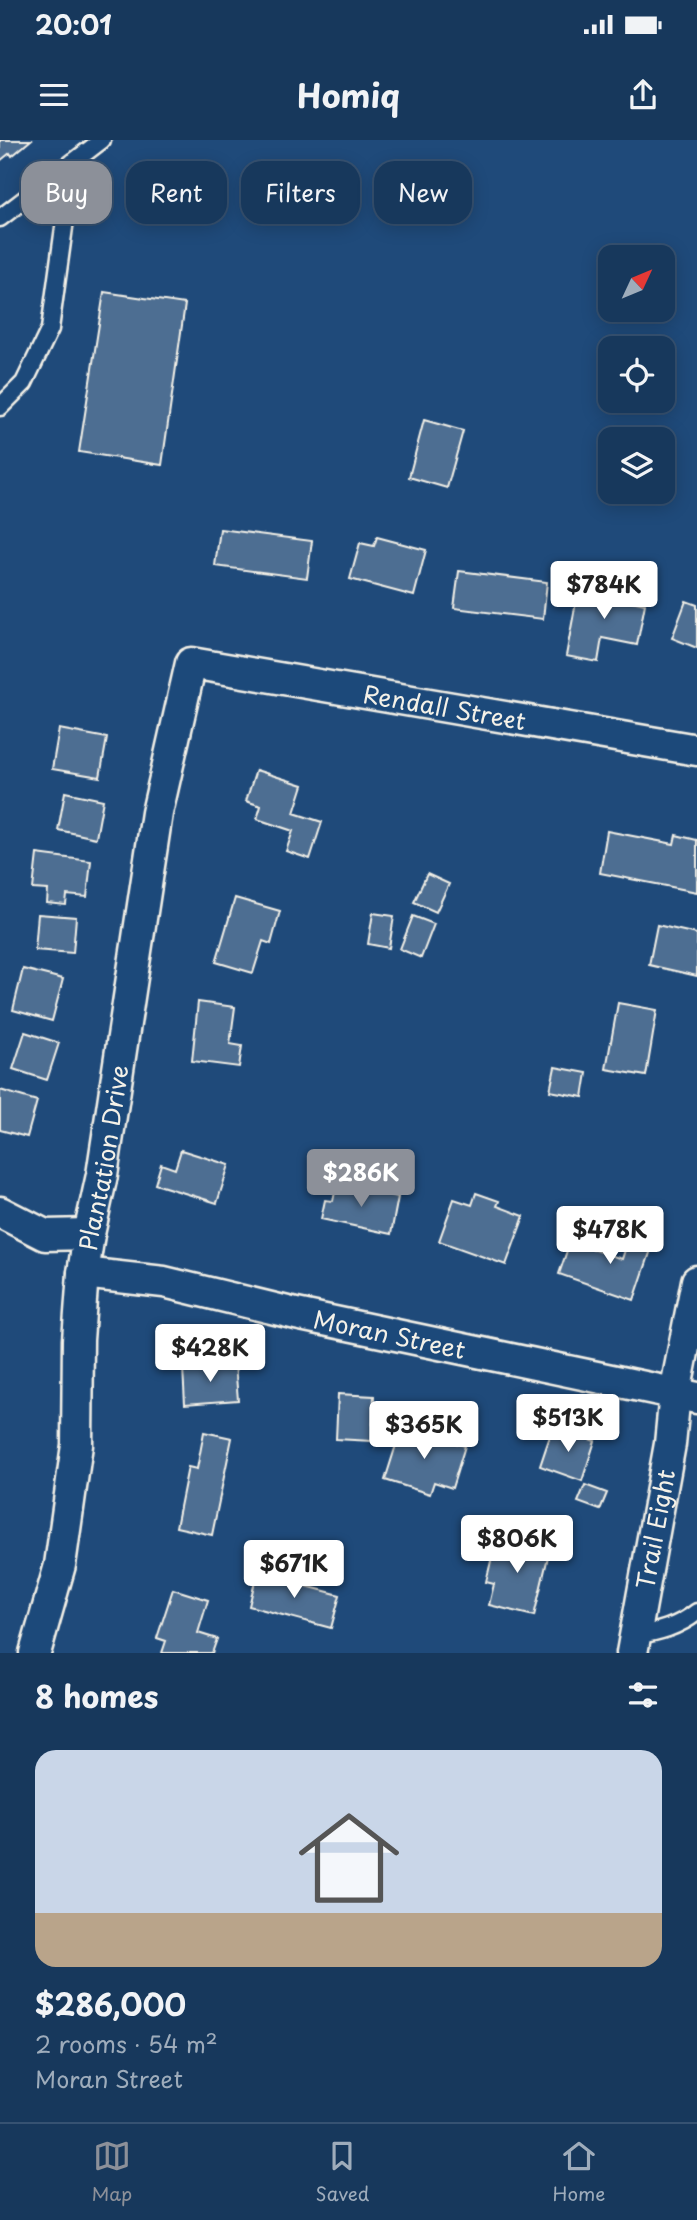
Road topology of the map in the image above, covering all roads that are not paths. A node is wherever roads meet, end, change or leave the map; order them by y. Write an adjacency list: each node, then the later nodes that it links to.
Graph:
1 (102, 140): 2 (lane)
2 (74, 161)
3 (21, 202): 4 (lane)
4 (0, 218)
5 (64, 224): 6 (lane)
6 (0, 407)
7 (191, 663): 8 (street, Rendall Street); 10 (street, Plantation Drive)
8 (697, 750)
9 (0, 1212): 10 (street)
10 (89, 1234): 11 (street, Plantation Drive)
11 (83, 1273): 13 (street, Moran Street); 16 (street, Plantation Drive)
12 (697, 1281): 13 (street, Trail Eight)
13 (686, 1395): 15 (street, Trail Eight)
14 (697, 1612): 15 (lane)
15 (633, 1644)
16 (35, 1653)

